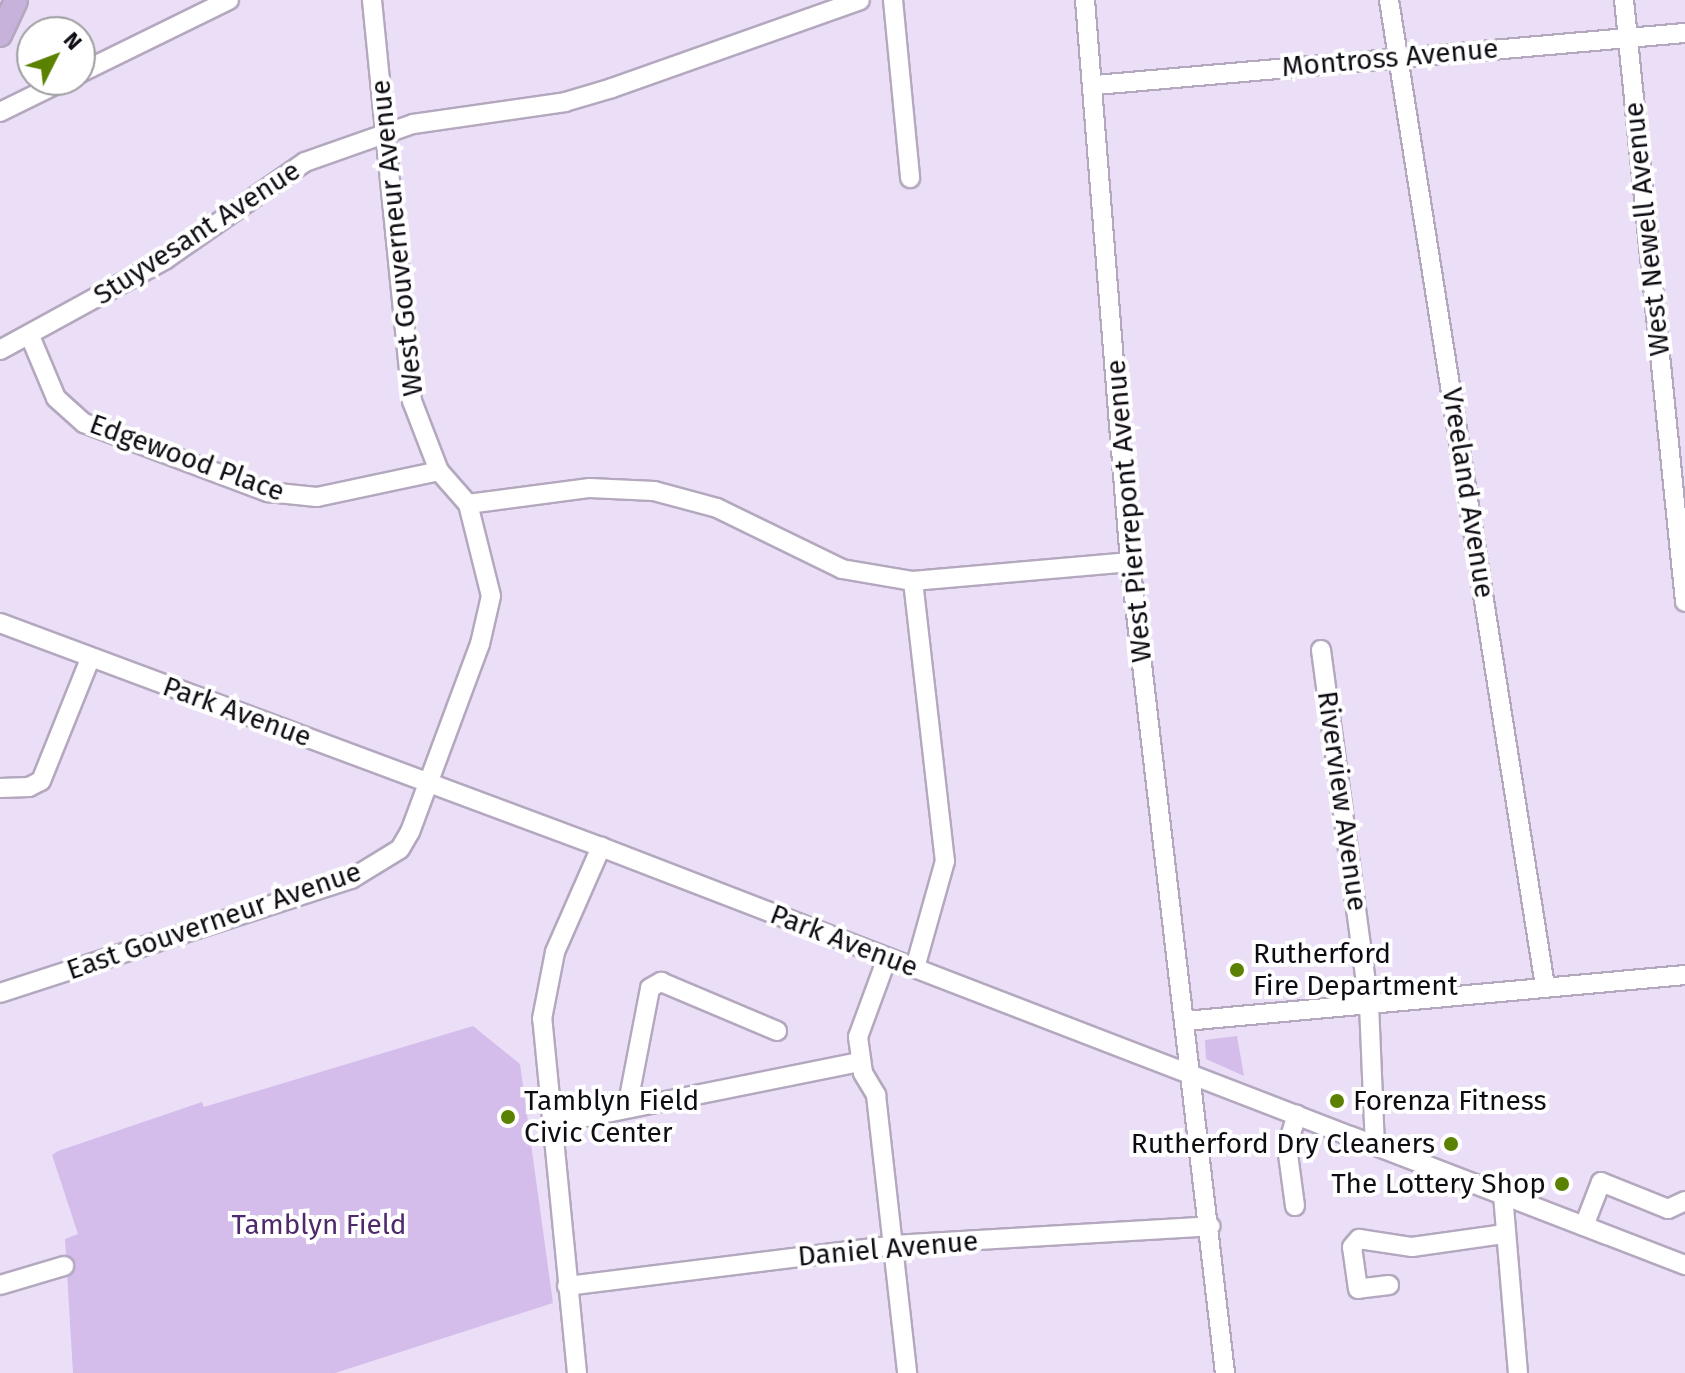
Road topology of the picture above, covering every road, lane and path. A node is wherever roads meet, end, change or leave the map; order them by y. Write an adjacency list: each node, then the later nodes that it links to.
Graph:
1 (16, 0): 10 (main road)
2 (229, 0): 13 (street)
3 (372, 0): 17 (street, West Gouverneur Avenue)
4 (860, 0): 17 (street, Stuyvesant Avenue)
5 (893, 0): 18 (street)
6 (1085, 0): 14 (street, West Pierrepont Avenue)
7 (1389, 0): 12 (street, Vreeland Avenue)
8 (1624, 0): 11 (street, West Newell Avenue)
9 (1685, 33): 11 (street, Montross Avenue)
10 (0, 35)
11 (1627, 39): 12 (street, Montross Avenue); 25 (street, West Newell Avenue)
12 (1400, 56): 14 (street, Montross Avenue); 35 (street, Vreeland Avenue)
13 (96, 65)
14 (1096, 85): 23 (street, West Pierrepont Avenue)
15 (32, 96): 16 (street)
16 (0, 112)
17 (386, 136): 19 (street, Stuyvesant Avenue); 21 (street, West Gouverneur Avenue)
18 (910, 178)
19 (30, 336): 20 (street, Stuyvesant Avenue); 21 (street, Edgewood Place)
20 (0, 350)
21 (439, 471): 22 (street, West Gouverneur Avenue)
22 (468, 504): 24 (street); 29 (street, West Gouverneur Avenue)
23 (1130, 562): 24 (street); 38 (street, West Pierrepont Avenue)
24 (913, 581): 33 (street)
25 (1685, 602)
26 (0, 623): 28 (street, Park Avenue)
27 (1321, 650): 37 (street, Riverview Avenue)
28 (90, 659): 29 (street, Park Avenue); 30 (street)
29 (429, 782): 31 (street, Park Avenue); 36 (street, East Gouverneur Avenue)
30 (0, 788)
31 (601, 847): 32 (street, Park Avenue); 44 (street)
32 (887, 958): 33 (street, Park Avenue); 40 (street)
33 (915, 968): 41 (street, Park Avenue)
34 (1685, 975): 35 (street)
35 (1545, 986): 37 (street)
36 (0, 993)
37 (1369, 1004): 38 (street); 45 (street, Riverview Avenue)
38 (1185, 1021): 41 (street, West Pierrepont Avenue)
39 (777, 1031): 42 (street)
40 (860, 1062): 42 (street); 52 (street)
41 (1192, 1073): 43 (street, Park Avenue); 49 (street, West Pierrepont Avenue)
42 (627, 1108): 44 (street)
43 (1297, 1115): 45 (street, Park Avenue); 48 (street)
44 (552, 1124): 57 (street)
45 (1375, 1145): 46 (street, Park Avenue)
46 (1503, 1195): 50 (street, Park Avenue); 51 (street)
47 (1677, 1205): 50 (street)
48 (1295, 1206)
49 (1210, 1226): 52 (street, Daniel Avenue); 60 (street, West Pierrepont Avenue)
50 (1584, 1226): 53 (street, Park Avenue)
51 (1503, 1234): 56 (street); 61 (street)
52 (894, 1245): 57 (street, Daniel Avenue); 59 (street)
53 (1684, 1261)
54 (64, 1266): 55 (street)
55 (0, 1285)
56 (1389, 1285)
57 (567, 1286): 58 (street)
58 (577, 1373)
59 (907, 1373)
60 (1225, 1373)
61 (1518, 1373)

